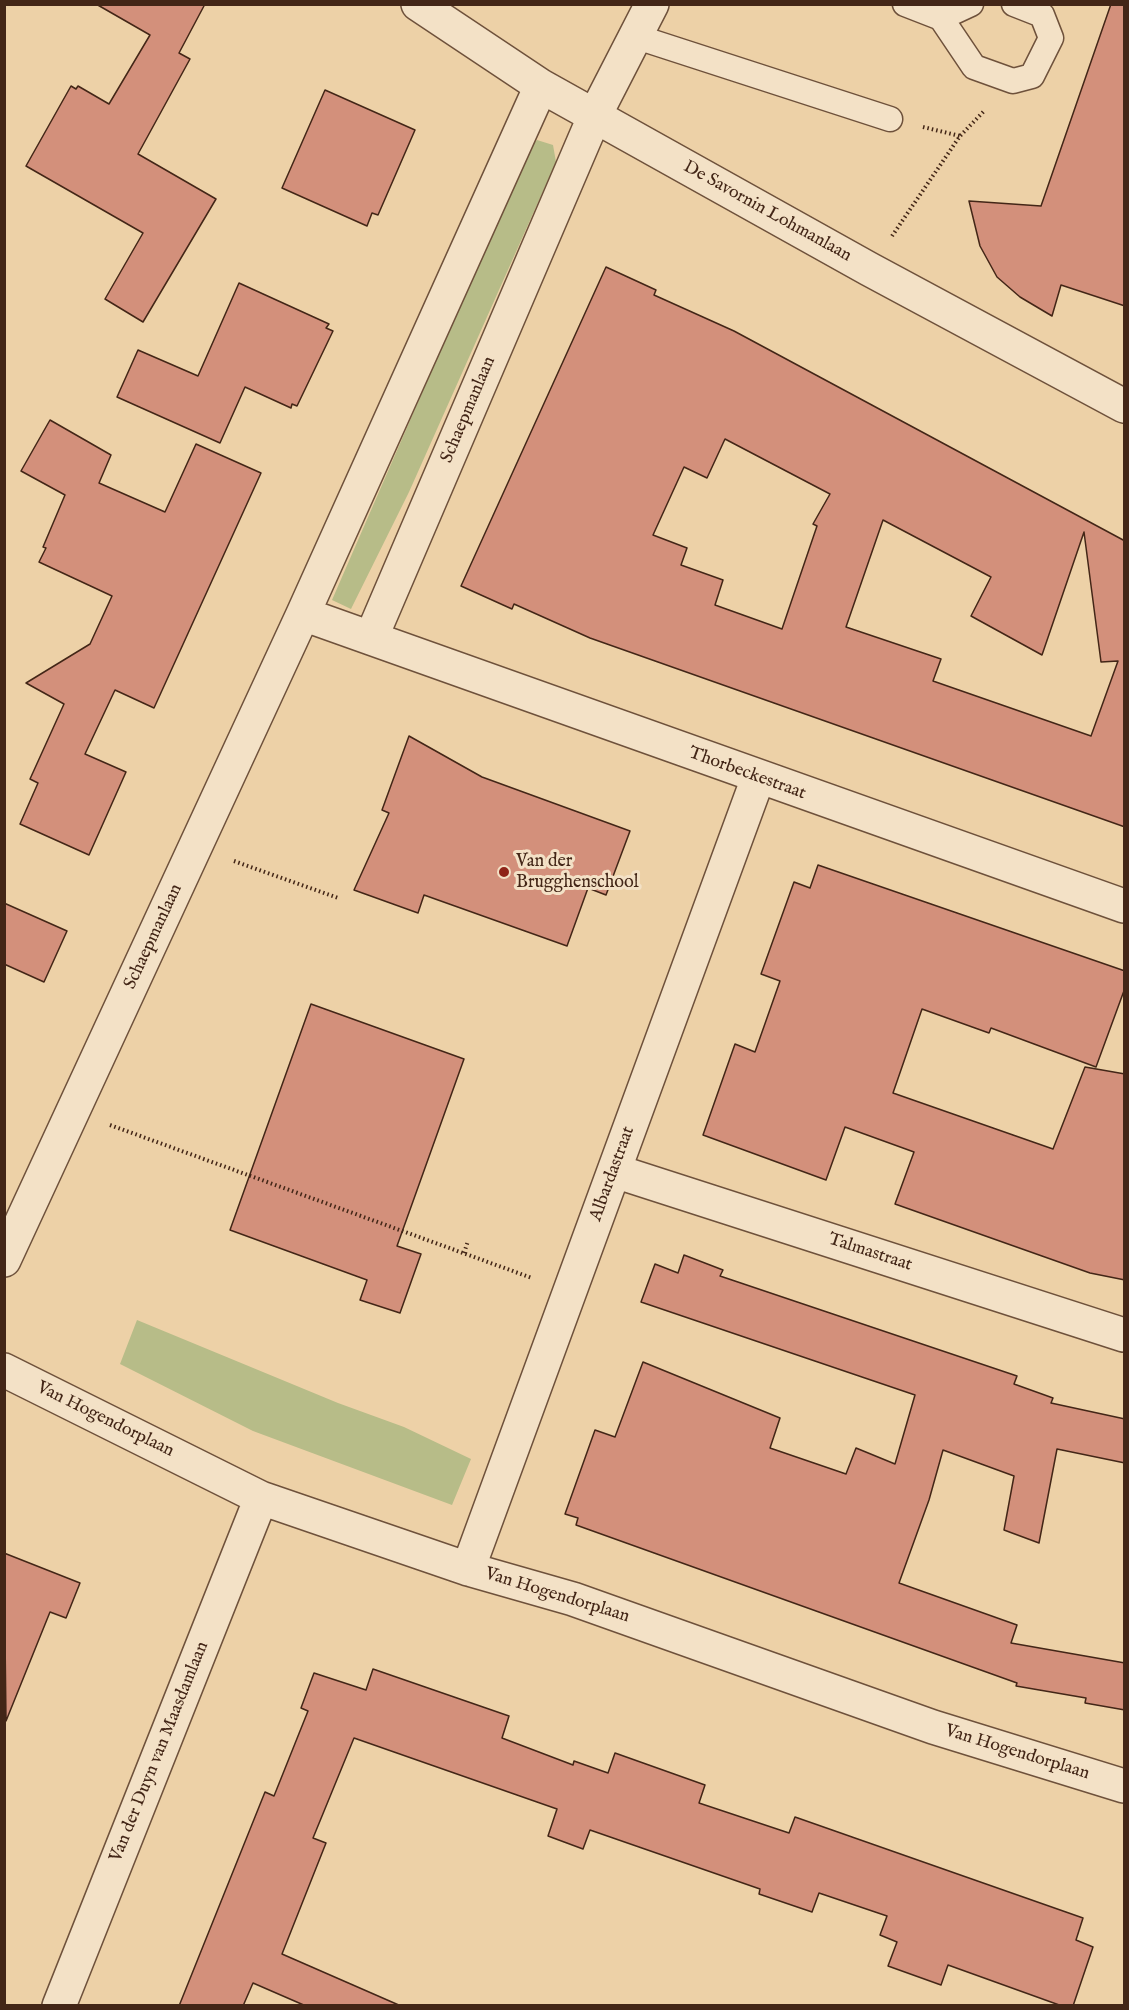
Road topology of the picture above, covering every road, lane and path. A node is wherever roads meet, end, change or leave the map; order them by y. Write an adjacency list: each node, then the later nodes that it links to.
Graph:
1 (418, 4): 9 (street, De Savornin Lohmanlaan)
2 (652, 4): 7 (street, Schaepmanlaan)
3 (905, 4): 6 (lane)
4 (971, 4): 6 (lane)
5 (1014, 4): 8 (lane)
6 (941, 18): 8 (lane)
7 (634, 36): 10 (street, Schaepmanlaan); 11 (lane)
8 (1013, 81): 12 (path)
9 (541, 86): 10 (street, De Savornin Lohmanlaan); 14 (street, Schaepmanlaan)
10 (595, 115): 12 (street, De Savornin Lohmanlaan); 15 (street, Schaepmanlaan)
11 (890, 119)
12 (869, 269): 13 (street, De Savornin Lohmanlaan)
13 (1125, 406)
14 (303, 614): 15 (street); 17 (street, Schaepmanlaan)
15 (371, 638): 16 (street, Thorbeckestraat)
16 (758, 778): 19 (street, Thorbeckestraat); 21 (street, Albardastraat)
17 (195, 847): 18 (path); 20 (street, Schaepmanlaan)
18 (338, 898)
19 (1125, 906)
20 (73, 1112): 23 (path); 24 (street, Schaepmanlaan)
21 (615, 1171): 25 (street, Albardastraat); 26 (street, Talmastraat)
22 (468, 1241): 23 (path)
23 (464, 1253): 25 (path)
24 (4, 1260)
25 (570, 1292): 29 (street, Albardastraat)
26 (1125, 1335)
27 (4, 1370): 28 (street, Van Hogendorplaan)
28 (261, 1498): 29 (street, Van Hogendorplaan); 31 (street, Van der Duyn van Maasdamlaan)
29 (468, 1569): 30 (street, Van Hogendorplaan)
30 (1125, 1786)
31 (59, 2006)

